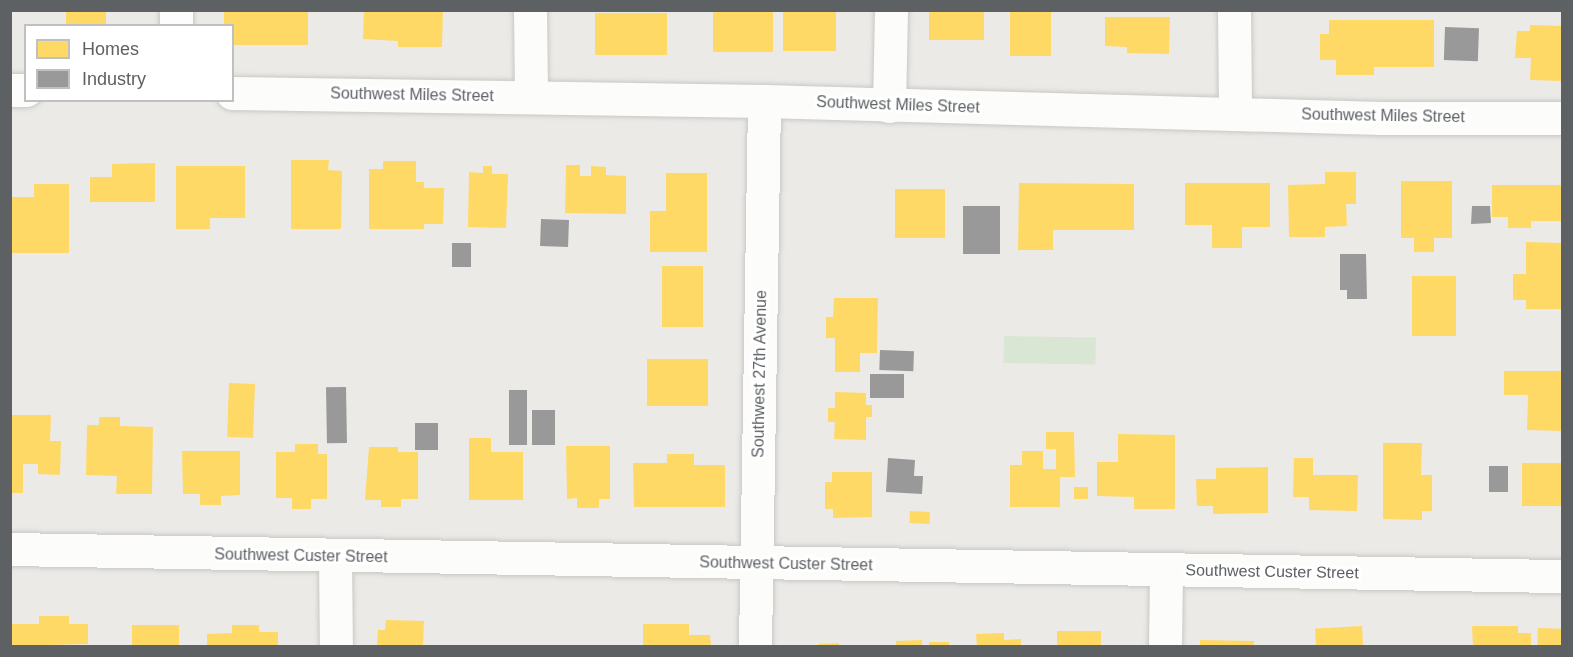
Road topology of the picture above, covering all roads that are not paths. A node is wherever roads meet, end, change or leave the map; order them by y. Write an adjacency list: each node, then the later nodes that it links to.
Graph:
1 (530, 10): 5 (street)
2 (891, 10): 7 (street)
3 (1234, 10): 8 (street)
4 (234, 93): 5 (street, Southwest Miles Street)
5 (531, 97): 6 (street, Southwest Miles Street)
6 (764, 101): 7 (street, Southwest Miles Street); 12 (street, Southwest 27th Avenue)
7 (889, 106): 8 (street, Southwest Miles Street)
8 (1235, 113): 9 (street, Southwest Miles Street)
9 (1563, 118)
10 (10, 549): 11 (street, Southwest Custer Street)
11 (335, 557): 12 (street, Southwest Custer Street); 15 (street)
12 (757, 564): 13 (street, Southwest Custer Street); 16 (street, Southwest 27th Avenue)
13 (1166, 570): 14 (street, Southwest Custer Street); 17 (street)
14 (1563, 576)
15 (336, 646)
16 (755, 646)
17 (1165, 646)

